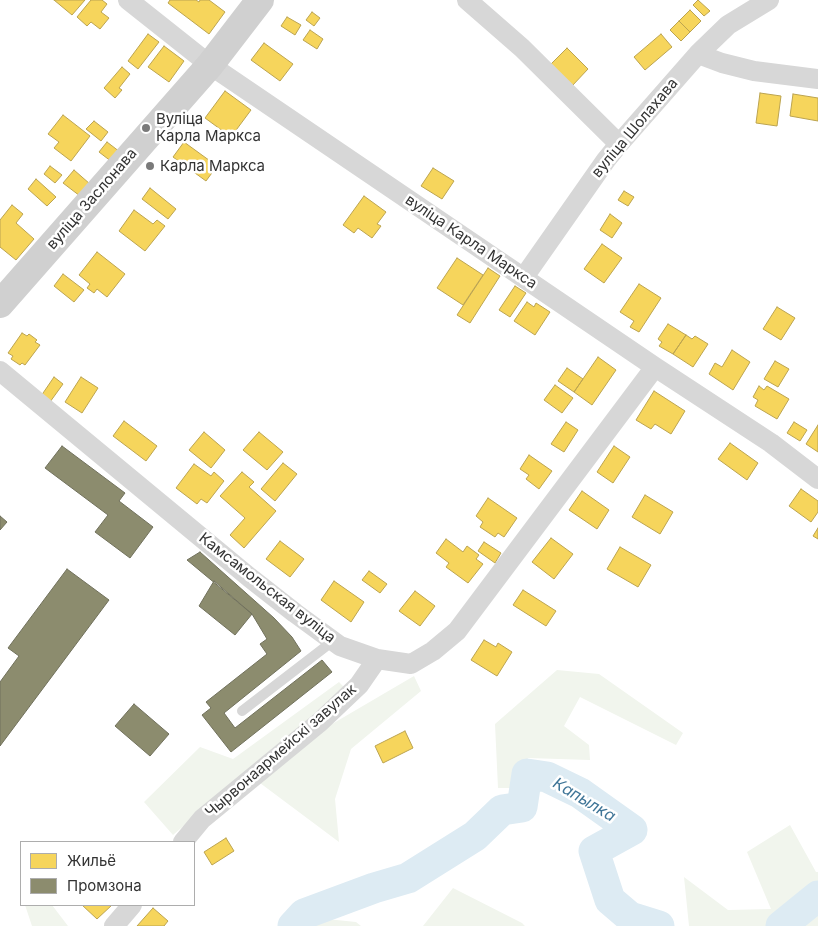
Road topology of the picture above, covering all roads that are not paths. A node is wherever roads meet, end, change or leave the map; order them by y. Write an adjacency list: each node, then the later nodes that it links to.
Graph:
1 (128, 0): 6 (street, вуліца Карла Маркса)
2 (260, 0): 6 (street, вуліца Заслонава)
3 (467, 0): 8 (street)
4 (769, 0): 5 (street, вуліца Шолахава)
5 (698, 54): 7 (street); 8 (street, вуліца Шолахава)
6 (210, 66): 9 (street, вуліца Карла Маркса); 10 (street, вуліца Заслонава)
7 (818, 79)
8 (619, 144): 9 (street, вуліца Шолахава)
9 (524, 277): 11 (street, вуліца Карла Маркса)
10 (0, 304)
11 (655, 367): 13 (street, вуліца Карла Маркса); 15 (street, Камсамольская вуліца)
12 (0, 371): 14 (street, Камсамольская вуліца)
13 (818, 479)
14 (333, 641): 15 (street, Камсамольская вуліца); 16 (lane)
15 (377, 659): 17 (street, Чырвонаармейскі завулак)
16 (242, 711)
17 (185, 841)
18 (131, 906): 19 (street)
19 (114, 926)

